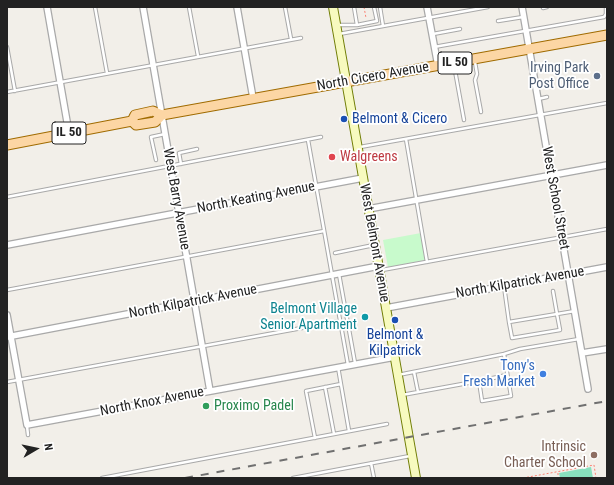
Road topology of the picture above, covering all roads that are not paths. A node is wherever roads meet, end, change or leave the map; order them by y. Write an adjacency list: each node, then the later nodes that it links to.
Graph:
1 (47, 7): 42 (street)
2 (95, 7): 41 (lane)
3 (143, 7): 37 (street, West Barry Avenue)
4 (189, 7): 34 (lane)
5 (237, 7): 31 (street)
6 (286, 7): 29 (lane)
7 (333, 7): 23 (main road, West Belmont Avenue)
8 (354, 7): 21 (lane)
9 (374, 7): 21 (lane)
10 (380, 7): 22 (lane)
11 (427, 7): 19 (street)
12 (488, 7): 16 (lane)
13 (522, 7): 18 (street, West School Street)
14 (547, 7): 17 (lane)
15 (606, 7): 25 (lane)
16 (475, 8): 19 (lane)
17 (543, 8)
18 (524, 17): 20 (lane); 25 (street, West School Street)
19 (429, 18): 22 (lane); 26 (street)
20 (498, 21)
21 (357, 25): 23 (lane)
22 (383, 26): 23 (lane)
23 (337, 30): 43 (main road, West Belmont Avenue)
24 (460, 30): 26 (lane)
25 (526, 31): 32 (lane); 33 (street, West School Street)
26 (432, 34): 32 (street)
27 (607, 35): 33 (main road, North Cicero Avenue / IL 50)
28 (301, 38): 29 (lane)
29 (291, 39): 31 (lane)
30 (7, 46): 46 (lane)
31 (244, 48): 34 (lane); 49 (street)
32 (434, 48): 38 (street)
33 (529, 49): 35 (main road, North Cicero Avenue / IL 50); 40 (street, West School Street)
34 (198, 56): 37 (lane)
35 (474, 59): 36 (main road, North Cicero Avenue / IL 50); 52 (lane)
36 (454, 63): 38 (main road, North Cicero Avenue / IL 50); 55 (lane)
37 (153, 65): 41 (lane); 53 (street, West Barry Avenue)
38 (438, 66): 43 (main road, North Cicero Avenue / IL 50)
39 (541, 67): 40 (lane)
40 (532, 69): 45 (street, West School Street)
41 (107, 74): 42 (lane)
42 (60, 82): 46 (lane); 56 (street)
43 (346, 82): 49 (main road, North Cicero Avenue / IL 50); 62 (main road, West Belmont Avenue)
44 (544, 82): 45 (lane)
45 (535, 83): 50 (street, West School Street)
46 (15, 91): 47 (lane)
47 (7, 92)
48 (547, 97): 50 (lane)
49 (253, 98): 53 (main road, North Cicero Avenue / IL 50)
50 (538, 98): 54 (street, West School Street)
51 (607, 103): 54 (lane)
52 (481, 112)
53 (162, 115): 56 (main road, North Cicero Avenue / IL 50); 57 (street, West Barry Avenue)
54 (541, 115): 59 (lane); 68 (street, West School Street)
55 (464, 120)
56 (69, 133): 61 (main road, North Cicero Avenue / IL 50)
57 (165, 134): 64 (lane); 67 (street, West Barry Avenue)
58 (322, 138): 60 (lane)
59 (406, 139): 62 (lane); 72 (lane)
60 (308, 140): 65 (lane); 70 (lane)
61 (7, 145)
62 (358, 148): 69 (main road, West Belmont Avenue)
63 (198, 149): 65 (lane)
64 (156, 160)
65 (181, 164): 67 (lane)
66 (607, 165): 68 (street)
67 (171, 166): 71 (lane); 74 (street, West Barry Avenue)
68 (551, 176): 72 (street); 77 (street, West School Street)
69 (363, 178): 70 (street, North Keating Avenue); 73 (main road, West Belmont Avenue)
70 (316, 187): 74 (street, North Keating Avenue); 76 (lane)
71 (7, 197)
72 (416, 200): 73 (street); 82 (lane)
73 (368, 208): 79 (main road, West Belmont Avenue)
74 (179, 213): 78 (street, North Keating Avenue); 81 (street, West Barry Avenue)
75 (607, 229): 77 (lane)
76 (324, 231): 81 (lane); 87 (lane)
77 (562, 237): 82 (lane); 86 (street, West School Street)
78 (7, 245)
79 (375, 245): 80 (lane); 84 (main road, West Belmont Avenue)
80 (335, 253)
81 (186, 257): 89 (lane); 91 (street, West Barry Avenue)
82 (427, 262): 84 (lane)
83 (607, 267): 86 (street, North Kilpatrick Avenue)
84 (379, 268): 85 (street, North Kilpatrick Avenue); 92 (main road, West Belmont Avenue)
85 (339, 274): 87 (street, North Kilpatrick Avenue); 105 (lane)
86 (569, 274): 88 (street, North Kilpatrick Avenue); 93 (street, West School Street)
87 (332, 275): 91 (street, North Kilpatrick Avenue); 96 (lane)
88 (504, 286): 92 (street, North Kilpatrick Avenue); 97 (lane)
89 (7, 290)
90 (554, 291): 94 (lane)
91 (194, 301): 98 (street, North Kilpatrick Avenue); 100 (street, West Barry Avenue)
92 (386, 308): 104 (main road, West Belmont Avenue)
93 (575, 311): 94 (lane); 99 (street, West School Street)
94 (557, 314): 97 (lane); 97 (lane)
95 (7, 315): 98 (street)
96 (340, 320): 100 (lane); 106 (lane)
97 (509, 322)
98 (9, 337): 111 (street)
99 (580, 339): 102 (street, West School Street); 103 (lane)
100 (202, 346): 111 (lane); 117 (street, West Barry Avenue)
101 (607, 349): 102 (street)
102 (582, 353): 116 (street, West School Street)
103 (504, 354): 108 (lane); 110 (lane)
104 (395, 357): 105 (street, North Knox Avenue); 109 (main road, West Belmont Avenue)
105 (355, 364): 106 (street, North Knox Avenue)
106 (348, 365): 107 (street, North Knox Avenue)
107 (338, 367): 114 (lane); 117 (street, North Knox Avenue)
108 (414, 372): 109 (lane); 118 (lane)
109 (398, 375): 119 (main road, West Belmont Avenue)
110 (507, 375): 112 (lane); 112 (lane)
111 (19, 380): 113 (lane); 121 (street)
112 (479, 381): 118 (lane)
113 (7, 382)
114 (341, 384): 115 (lane); 122 (lane)
115 (325, 387): 123 (lane); 125 (lane)
116 (588, 389)
117 (210, 391): 121 (street, North Knox Avenue)
118 (418, 392): 119 (lane)
119 (401, 395): 126 (main road, West Belmont Avenue)
120 (387, 424): 122 (lane)
121 (27, 425): 124 (lane)
122 (349, 431): 123 (lane)
123 (334, 434): 125 (lane)
124 (28, 435)
125 (315, 438): 128 (lane)
126 (412, 455): 127 (lane); 131 (main road, West Belmont Avenue)
127 (371, 463): 129 (lane); 130 (lane)
128 (102, 478)
129 (293, 478)
130 (374, 478)
131 (416, 478)

